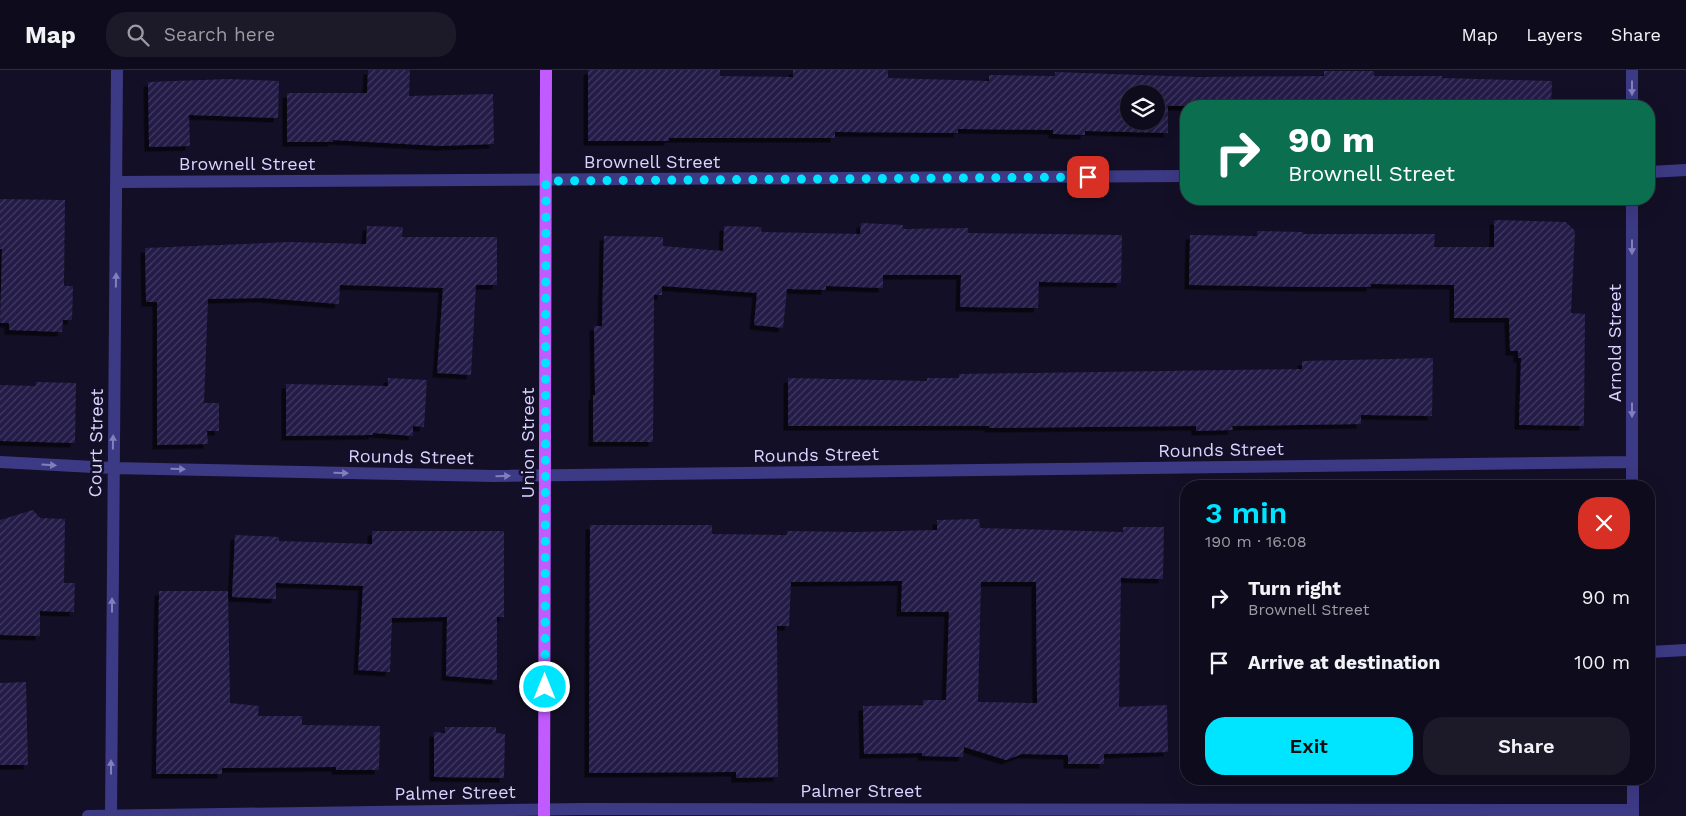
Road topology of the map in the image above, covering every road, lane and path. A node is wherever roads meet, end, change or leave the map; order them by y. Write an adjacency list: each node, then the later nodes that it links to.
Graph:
1 (117, 70): 9 (street, Court Street)
2 (546, 70): 8 (main road, Union Street)
3 (1632, 70): 4 (street, one-way to 4)
4 (1632, 100)
5 (1686, 170): 6 (street)
6 (1655, 172)
7 (1180, 176): 8 (street, Brownell Street)
8 (546, 181): 9 (street, Brownell Street); 14 (main road, Union Street)
9 (118, 182): 13 (street, Court Street, one-way to 9)
10 (1632, 205): 12 (street, Arnold Street, one-way to 12)
11 (0, 462): 13 (street, Rounds Street, one-way to 13)
12 (1632, 462): 14 (street, Rounds Street); 15 (street, Arnold Street)
13 (112, 468): 14 (street, Rounds Street, one-way to 14); 21 (street, Court Street, one-way to 13)
14 (546, 476): 19 (main road, Union Street)
15 (1632, 480)
16 (1686, 650): 17 (street)
17 (1655, 652)
18 (1633, 785): 20 (street)
19 (544, 813): 20 (street, Palmer Street); 21 (street, Palmer Street)
20 (1634, 813)
21 (111, 815): 22 (street, Palmer Street)
22 (88, 816)

